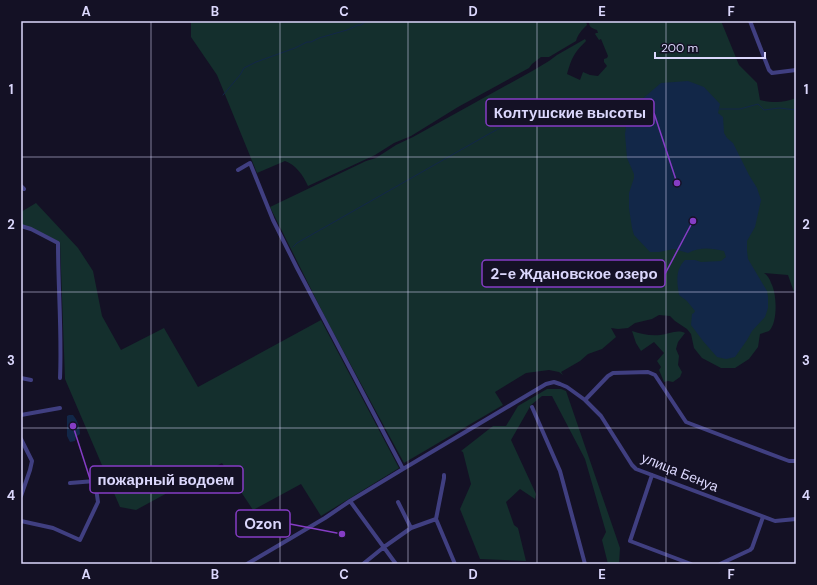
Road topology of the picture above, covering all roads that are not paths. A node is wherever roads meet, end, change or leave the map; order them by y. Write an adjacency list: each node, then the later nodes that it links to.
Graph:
1 (750, 21): 2 (street)
2 (796, 70)
3 (238, 170): 14 (street)
4 (21, 226): 6 (street)
5 (21, 378): 7 (street)
6 (60, 378)
7 (31, 380)
8 (585, 400): 13 (street); 14 (street, улица Бенуа); 16 (street, улица Бенуа)
9 (532, 407): 32 (street)
10 (60, 408): 11 (street)
11 (21, 415)
12 (21, 439): 18 (street)
13 (796, 461)
14 (403, 468): 20 (street, улица Бенуа)
15 (444, 475): 23 (street)
16 (652, 475): 22 (street, улица Бенуа); 33 (street)
17 (70, 483): 25 (street)
18 (23, 484): 19 (street)
19 (21, 496)
20 (350, 501): 27 (street); 28 (street, улица Бенуа)
21 (398, 502): 26 (street)
22 (763, 517): 24 (street, улица Бенуа); 34 (street)
23 (436, 519): 26 (street); 31 (street)
24 (796, 519)
25 (21, 521)
26 (411, 528): 27 (street)
27 (384, 547): 29 (street); 30 (street)
28 (247, 564)
29 (363, 564)
30 (396, 564)
31 (455, 564)
32 (585, 564)
33 (691, 564)
34 (720, 564)

